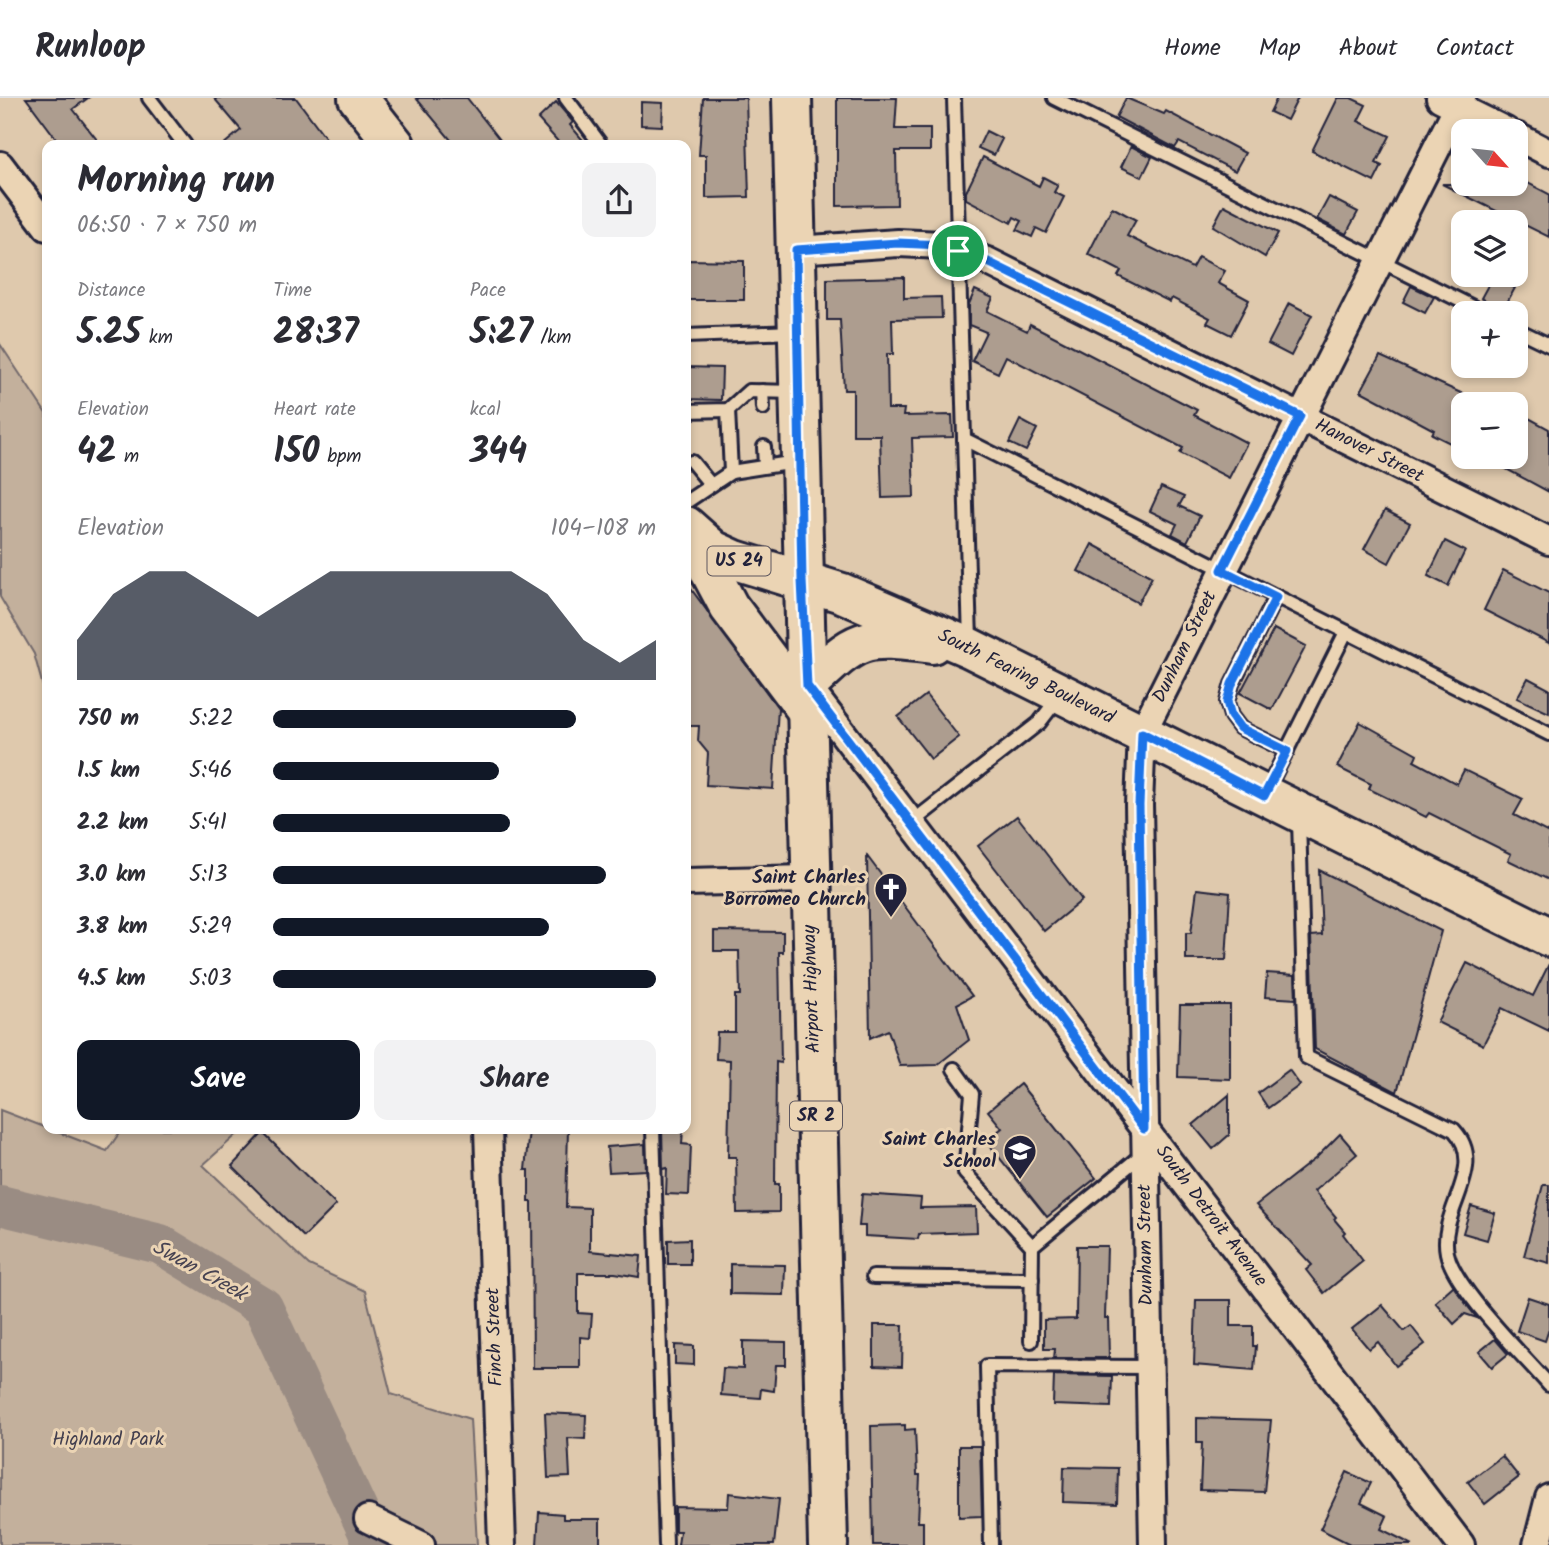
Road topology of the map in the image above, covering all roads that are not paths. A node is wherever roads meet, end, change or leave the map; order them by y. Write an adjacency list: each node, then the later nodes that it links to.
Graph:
1 (149, 98): 9 (lane)
2 (358, 98): 10 (main road)
3 (566, 98): 11 (lane)
4 (792, 98): 16 (main road, Airport Highway / SR 2)
5 (954, 98): 17 (lane)
6 (1054, 98): 18 (lane)
7 (1453, 101): 8 (street); 18 (street, Dunham Street)
8 (1485, 119)
9 (181, 140)
10 (391, 140)
11 (597, 140)
12 (1528, 142): 13 (street)
13 (1549, 153)
14 (0, 164): 15 (street)
15 (42, 220)
16 (796, 250): 17 (street, Hanover Street); 20 (main road, Airport Highway / SR 2)
17 (958, 251): 28 (street, Hanover Street); 29 (lane)
18 (1379, 261): 19 (lane); 28 (street, Dunham Street)
19 (1461, 301)
20 (797, 332): 22 (lane); 24 (main road, Airport Highway / SR 2)
21 (1528, 334): 23 (lane)
22 (691, 336)
23 (1549, 345)
24 (780, 392): 25 (lane); 26 (lane); 32 (main road, Airport Highway / SR 2)
25 (763, 408)
26 (728, 410): 27 (lane); 33 (lane)
27 (691, 411)
28 (1300, 416): 38 (street, Hanover Street); 39 (street, Dunham Street)
29 (964, 439): 39 (lane); 43 (lane)
30 (764, 447): 32 (lane)
31 (692, 462): 34 (lane)
32 (782, 464): 33 (lane); 40 (main road, Airport Highway / SR 2)
33 (731, 472): 34 (lane)
34 (711, 485): 35 (lane)
35 (691, 499)
36 (691, 530): 40 (main road, South Fearing Boulevard / US 24)
37 (691, 535): 45 (main road)
38 (1549, 541)
39 (1222, 570): 41 (lane); 46 (street, Dunham Street)
40 (802, 580): 43 (main road, South Fearing Boulevard / US 24); 45 (main road, Airport Highway / SR 2)
41 (1276, 597): 42 (lane); 48 (lane)
42 (1346, 632): 47 (lane); 48 (lane)
43 (970, 648): 44 (main road, South Fearing Boulevard / US 24); 45 (main road)
44 (1061, 694): 46 (main road, South Fearing Boulevard / US 24); 51 (lane)
45 (807, 699): 51 (street, South Detroit Avenue); 52 (main road, Airport Highway / SR 2)
46 (1142, 733): 49 (main road, South Fearing Boulevard / US 24); 58 (street, Dunham Street)
47 (1549, 734)
48 (1287, 751): 49 (lane)
49 (1264, 796): 50 (main road, South Fearing Boulevard / US 24)
50 (1299, 813): 54 (main road, South Fearing Boulevard / US 24); 64 (lane)
51 (911, 823): 58 (street, South Detroit Avenue)
52 (810, 879): 53 (street); 70 (main road, Airport Highway / SR 2)
53 (691, 882)
54 (1549, 937)
55 (954, 1069): 59 (lane)
56 (488, 1134): 68 (street, Finch Street)
57 (653, 1134): 69 (lane)
58 (1144, 1141): 59 (lane); 63 (street, Dunham Street); 73 (street, South Detroit Avenue)
59 (1032, 1246): 61 (lane)
60 (873, 1277): 61 (lane)
61 (1032, 1279): 62 (lane)
62 (1031, 1341)
63 (1149, 1367): 71 (lane); 72 (street, Dunham Street)
64 (1549, 1385)
65 (1549, 1498): 74 (street)
66 (368, 1519): 67 (street)
67 (421, 1545)
68 (502, 1545)
69 (666, 1545)
70 (828, 1545)
71 (992, 1545)
72 (1153, 1545)
73 (1461, 1545)
74 (1537, 1545)

